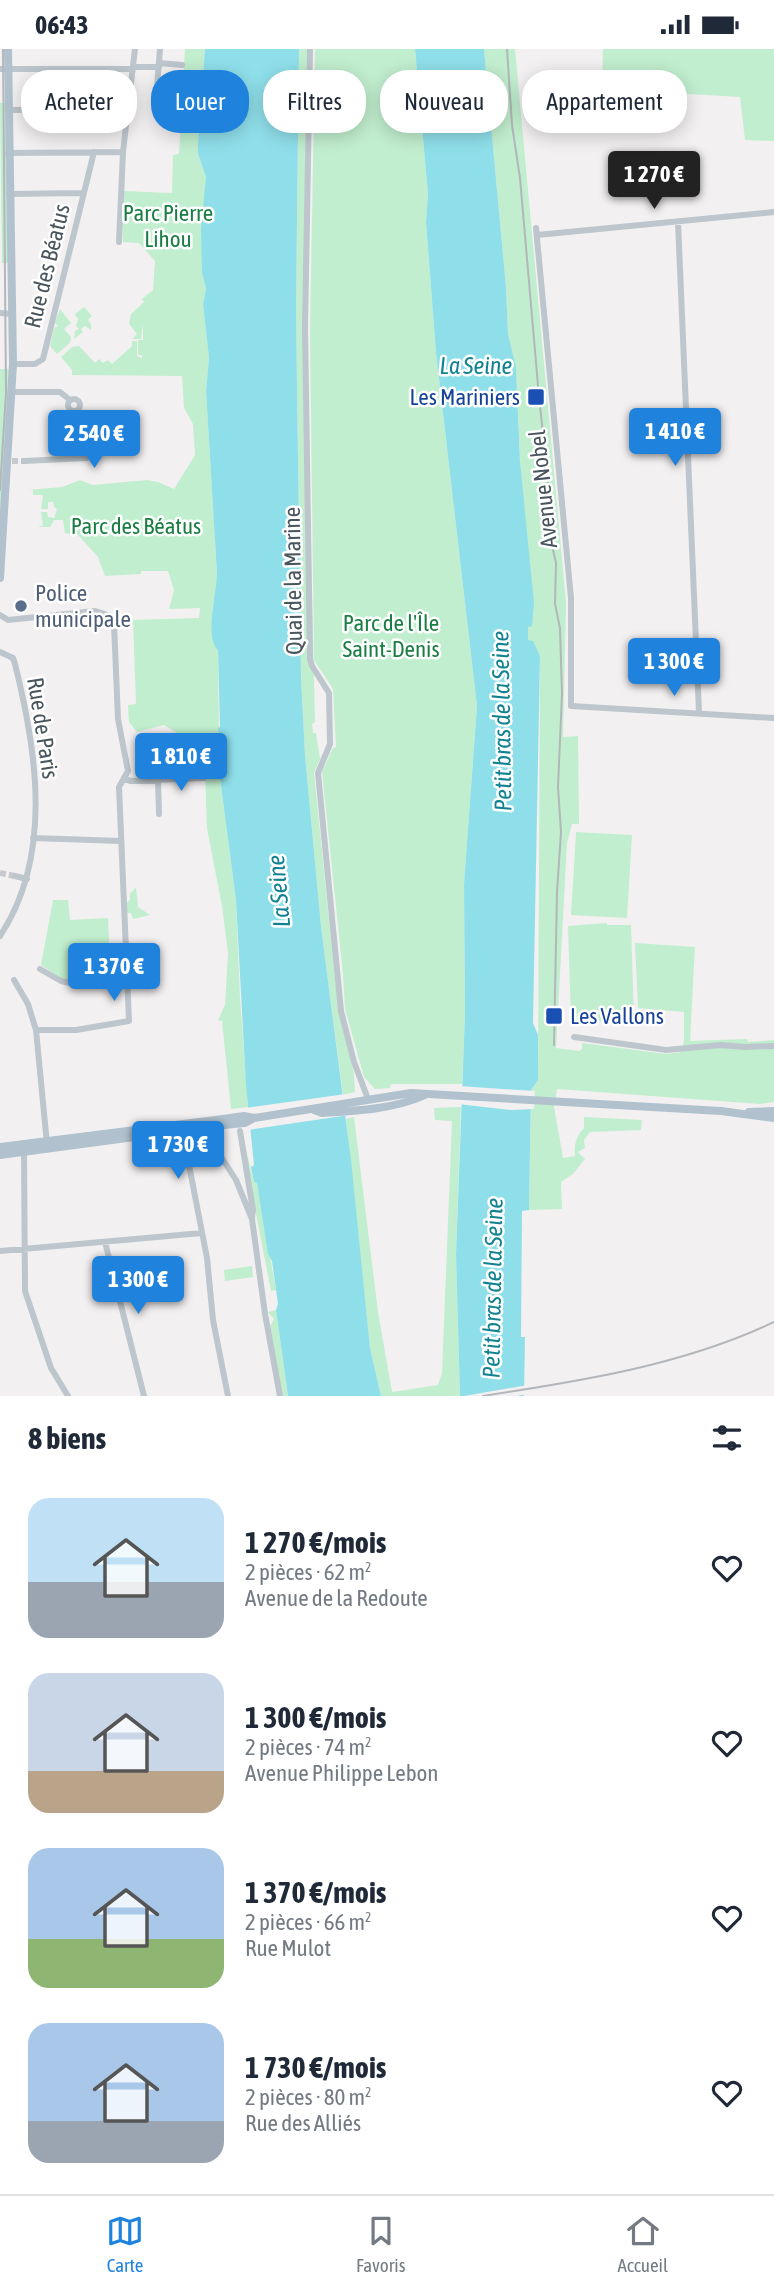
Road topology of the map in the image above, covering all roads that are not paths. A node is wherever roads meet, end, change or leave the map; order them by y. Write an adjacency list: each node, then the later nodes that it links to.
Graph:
1 (8, 49): 8 (main road)
2 (135, 49): 7 (street)
3 (160, 49): 5 (street)
4 (310, 49): 47 (street, Quai de la Marine)
5 (159, 65): 6 (street); 7 (street); 9 (street)
6 (183, 65)
7 (133, 68): 8 (street)
8 (4, 69): 10 (main road)
9 (159, 70)
10 (4, 88): 11 (main road)
11 (9, 110): 12 (street); 16 (main road)
12 (21, 110)
13 (124, 133): 15 (street)
14 (94, 152): 15 (street); 16 (street); 17 (street, Rue des Béatus)
15 (122, 152): 21 (street)
16 (8, 153): 18 (main road)
17 (83, 193): 18 (street); 24 (street, Rue des Béatus)
18 (9, 194): 23 (main road)
19 (774, 212): 20 (street)
20 (678, 222): 30 (street); 30 (street, Avenue Nobel)
21 (119, 242)
22 (0, 313): 23 (street)
23 (12, 314): 24 (main road)
24 (13, 364): 25 (main road)
25 (12, 392): 26 (street); 27 (main road)
26 (24, 461)
27 (0, 578)
28 (0, 615): 33 (street)
29 (0, 652): 36 (street, Rue de Paris)
30 (699, 712): 31 (street)
31 (774, 717)
32 (204, 778): 34 (street)
33 (124, 779): 34 (street); 37 (street)
34 (158, 780): 35 (street)
35 (159, 814)
36 (33, 838): 37 (street); 39 (street, Rue de Paris)
37 (121, 841): 43 (street)
38 (15, 876): 39 (street)
39 (27, 879): 40 (street, Rue de Paris)
40 (0, 936)
41 (40, 969): 43 (street)
42 (14, 980): 44 (street)
43 (127, 983): 44 (street)
44 (36, 1030): 52 (street)
45 (574, 1037): 46 (street)
46 (774, 1046)
47 (369, 1103): 48 (main road); 49 (main road, bridge)
48 (773, 1112)
49 (205, 1125): 50 (main road); 56 (street)
50 (182, 1128): 52 (main road); 57 (street)
51 (240, 1131): 56 (street)
52 (47, 1145): 54 (main road)
53 (0, 1147): 54 (main road)
54 (24, 1148): 55 (main road); 60 (street)
55 (0, 1155)
56 (252, 1219): 64 (street)
57 (202, 1233): 58 (street); 63 (street)
58 (105, 1242): 60 (street); 62 (street)
59 (0, 1251): 60 (street)
60 (24, 1251): 61 (street)
61 (68, 1396)
62 (144, 1396)
63 (228, 1396)
64 (281, 1396)

